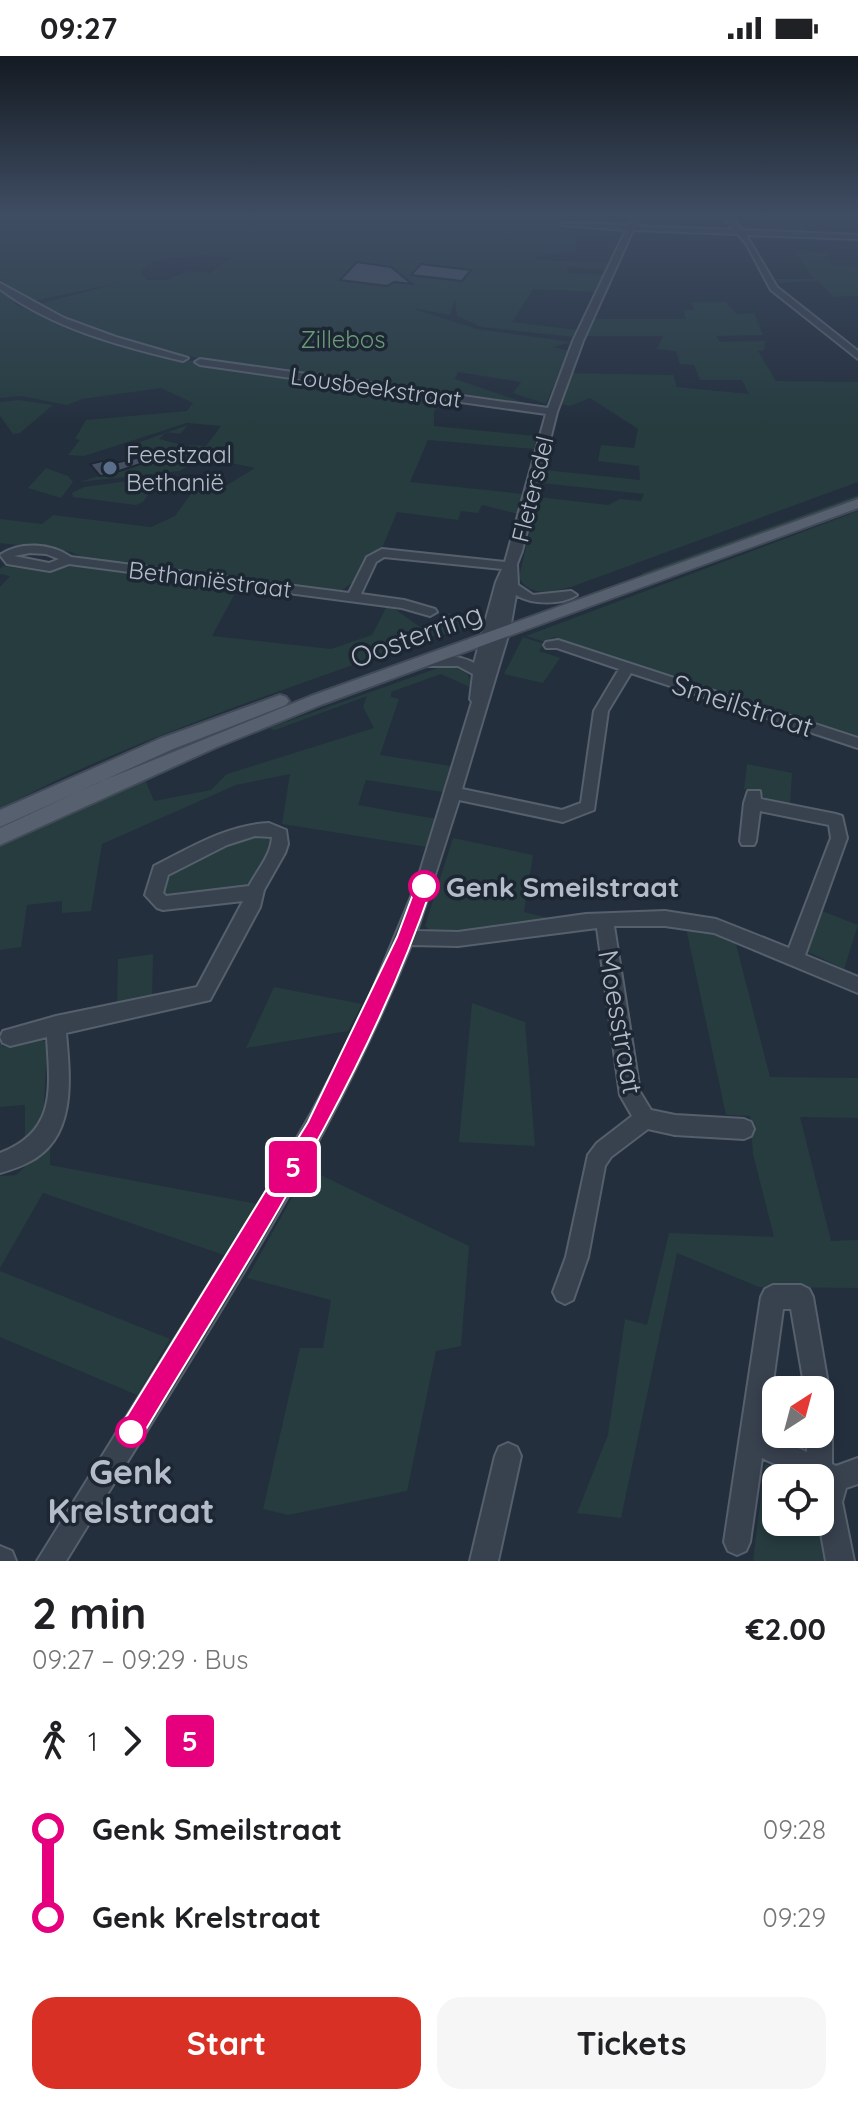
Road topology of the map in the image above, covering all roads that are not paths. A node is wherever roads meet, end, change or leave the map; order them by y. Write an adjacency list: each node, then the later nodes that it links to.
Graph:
1 (605, 284): 7 (street, Fletersdel)
2 (774, 284): 4 (street)
3 (0, 285): 5 (street)
4 (858, 356)
5 (183, 358)
6 (200, 362): 7 (street, Lousbeekstraat)
7 (552, 412): 11 (street, Fletersdel)
8 (858, 491): 13 (main road, Oosterring)
9 (858, 503): 16 (main road, Oosterring)
10 (3, 554): 14 (street, Bethaniëstraat)
11 (512, 566): 12 (street, Fletersdel); 14 (street); 16 (street, Fletersdel)
12 (512, 587): 13 (street); 16 (street, Fletersdel)
13 (571, 595): 16 (main road, Oosterring)
14 (353, 597): 15 (street, Bethaniëstraat)
15 (430, 612)
16 (496, 629): 18 (main road, Oosterring); 20 (street, Fletersdel); 21 (street, Fletersdel); 24 (main road, Oosterring)
17 (551, 645): 19 (street, Smeilstraat)
18 (426, 662): 20 (street); 25 (main road, Oosterring)
19 (627, 667): 22 (street, Smeilstraat); 23 (street)
20 (478, 671): 21 (street, Fletersdel)
21 (477, 708): 23 (street, Fletersdel)
22 (858, 743)
23 (453, 793): 29 (street, Fletersdel)
24 (0, 819)
25 (0, 837)
26 (748, 841): 30 (street)
27 (251, 893): 27 (street); 32 (street)
28 (605, 922): 29 (street); 30 (street); 34 (street, Moesstraat)
29 (406, 937): 44 (street, Fletersdel)
30 (794, 959): 31 (street)
31 (858, 985)
32 (56, 1025): 33 (street); 36 (street)
33 (10, 1037)
34 (645, 1119): 35 (street, Moesstraat); 37 (street, Moesstraat)
35 (744, 1129)
36 (0, 1163)
37 (565, 1292)
38 (815, 1376): 39 (street)
39 (752, 1440): 42 (street); 43 (street)
40 (831, 1448): 42 (street)
41 (508, 1456): 45 (street)
42 (837, 1474): 46 (street)
43 (737, 1542)
44 (51, 1561)
45 (484, 1561)
46 (840, 1561)

